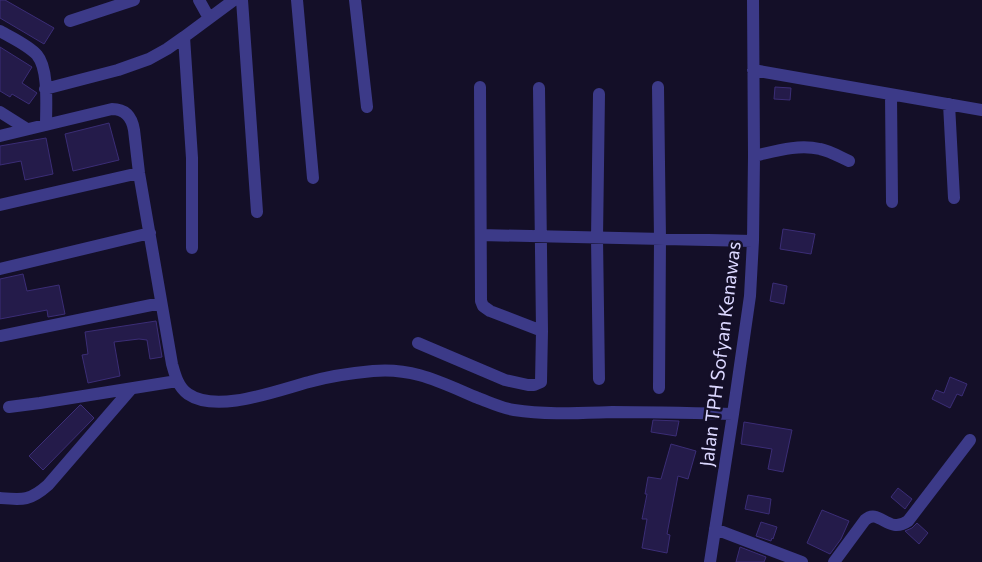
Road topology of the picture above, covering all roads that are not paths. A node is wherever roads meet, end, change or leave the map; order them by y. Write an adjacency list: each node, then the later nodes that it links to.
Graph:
1 (134, 0): 9 (street)
2 (199, 0): 8 (street)
3 (234, 0): 8 (street)
4 (242, 0): 33 (street)
5 (296, 0): 29 (street)
6 (355, 0): 20 (street)
7 (753, 0): 12 (street, Jalan TPH Sofyan Kenawas)
8 (209, 18): 11 (street)
9 (70, 21)
10 (0, 31): 16 (street)
11 (184, 38): 16 (street); 40 (street)
12 (753, 70): 18 (street); 26 (street, Jalan TPH Sofyan Kenawas)
13 (480, 87): 35 (street)
14 (658, 87): 38 (street)
15 (539, 88): 36 (street)
16 (45, 89): 23 (street)
17 (599, 94): 37 (street)
18 (891, 95): 19 (street); 31 (street)
19 (949, 104): 21 (street); 30 (street)
20 (367, 107)
21 (982, 110)
22 (0, 112): 24 (street)
23 (46, 125): 24 (street); 28 (street)
24 (27, 129): 25 (street)
25 (0, 136)
26 (754, 156): 27 (street); 39 (street, Jalan TPH Sofyan Kenawas)
27 (849, 161)
28 (139, 173): 32 (street); 34 (street)
29 (313, 178)
30 (954, 198)
31 (892, 202)
32 (0, 204)
33 (257, 212)
34 (150, 233): 41 (street); 42 (street)
35 (481, 235): 36 (street); 43 (street)
36 (540, 237): 37 (street); 43 (street)
37 (597, 238): 38 (street); 46 (street)
38 (660, 239): 39 (street); 48 (street)
39 (753, 241): 51 (street, Jalan TPH Sofyan Kenawas)
40 (192, 248)
41 (0, 269)
42 (161, 303): 44 (street); 47 (street)
43 (542, 331): 45 (street)
44 (0, 336)
45 (418, 343)
46 (599, 379)
47 (177, 381): 49 (street); 51 (street)
48 (658, 388)
49 (131, 389): 50 (street); 53 (street)
50 (9, 406)
51 (734, 414): 54 (street, Jalan TPH Sofyan Kenawas)
52 (970, 440): 57 (street)
53 (0, 498)
54 (716, 529): 55 (street, Jalan TPH Sofyan Kenawas); 56 (street)
55 (710, 562)
56 (802, 562)
57 (834, 562)

